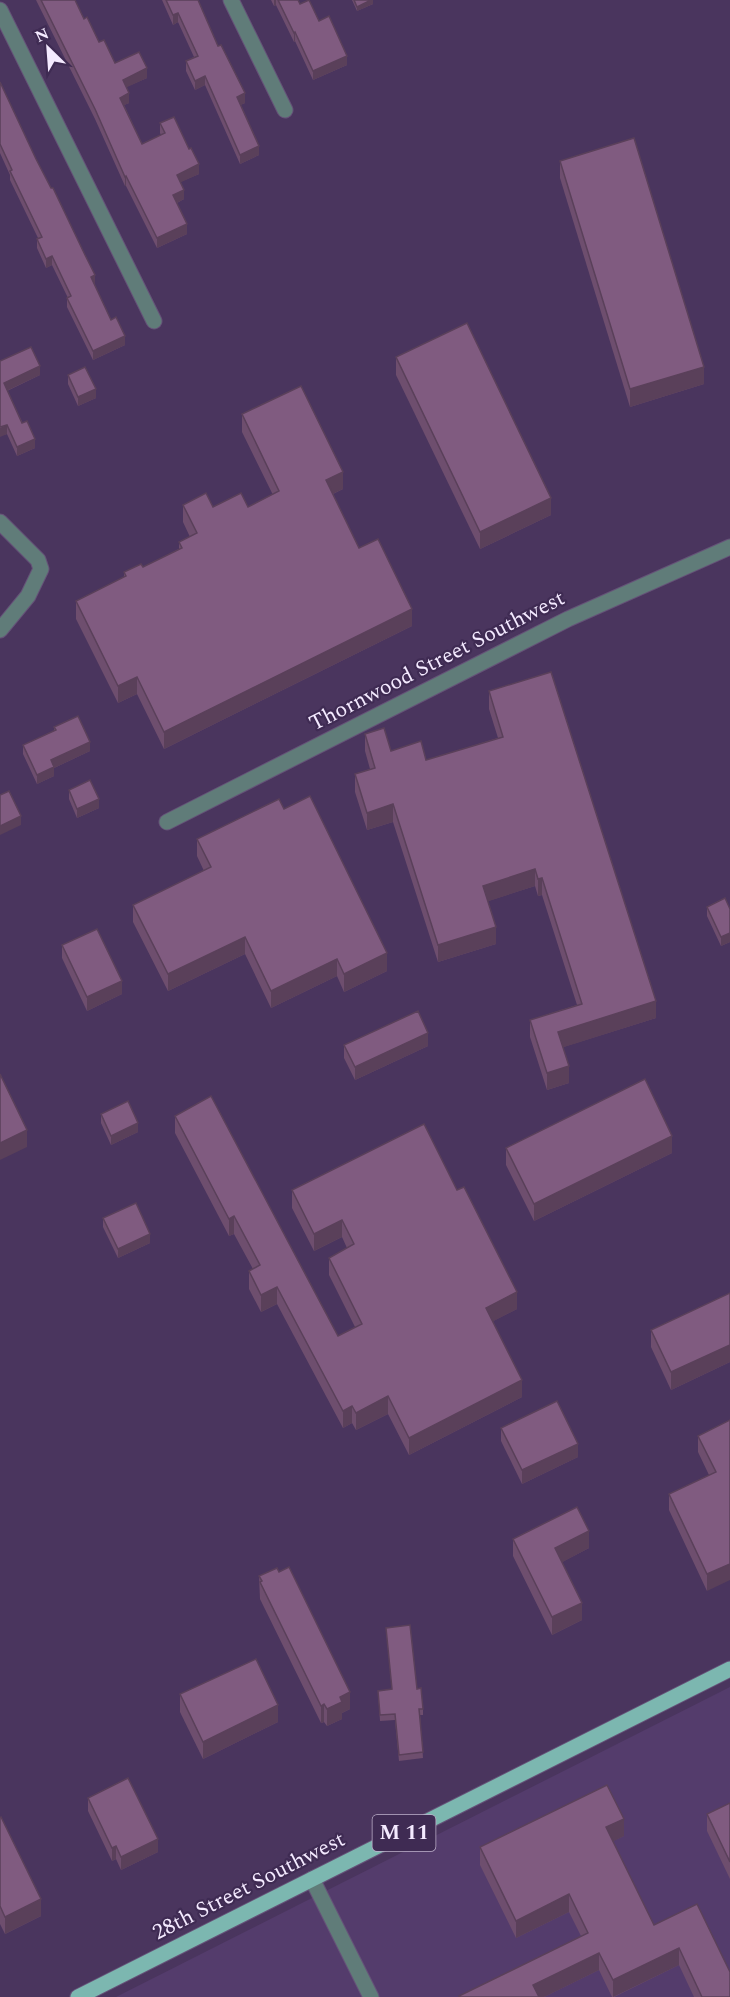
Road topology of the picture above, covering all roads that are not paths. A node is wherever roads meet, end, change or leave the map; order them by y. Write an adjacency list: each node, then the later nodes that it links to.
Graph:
1 (231, 0): 3 (street)
2 (0, 10): 4 (street)
3 (285, 110)
4 (154, 321)
5 (0, 522): 7 (street)
6 (730, 547): 8 (street, Thornwood Street Southwest)
7 (0, 630)
8 (167, 822)
9 (730, 1669): 10 (main road, 28th Street Southwest / M 11)
10 (312, 1880): 11 (main road, 28th Street Southwest / M 11); 12 (street)
11 (78, 1997)
12 (371, 1997)

